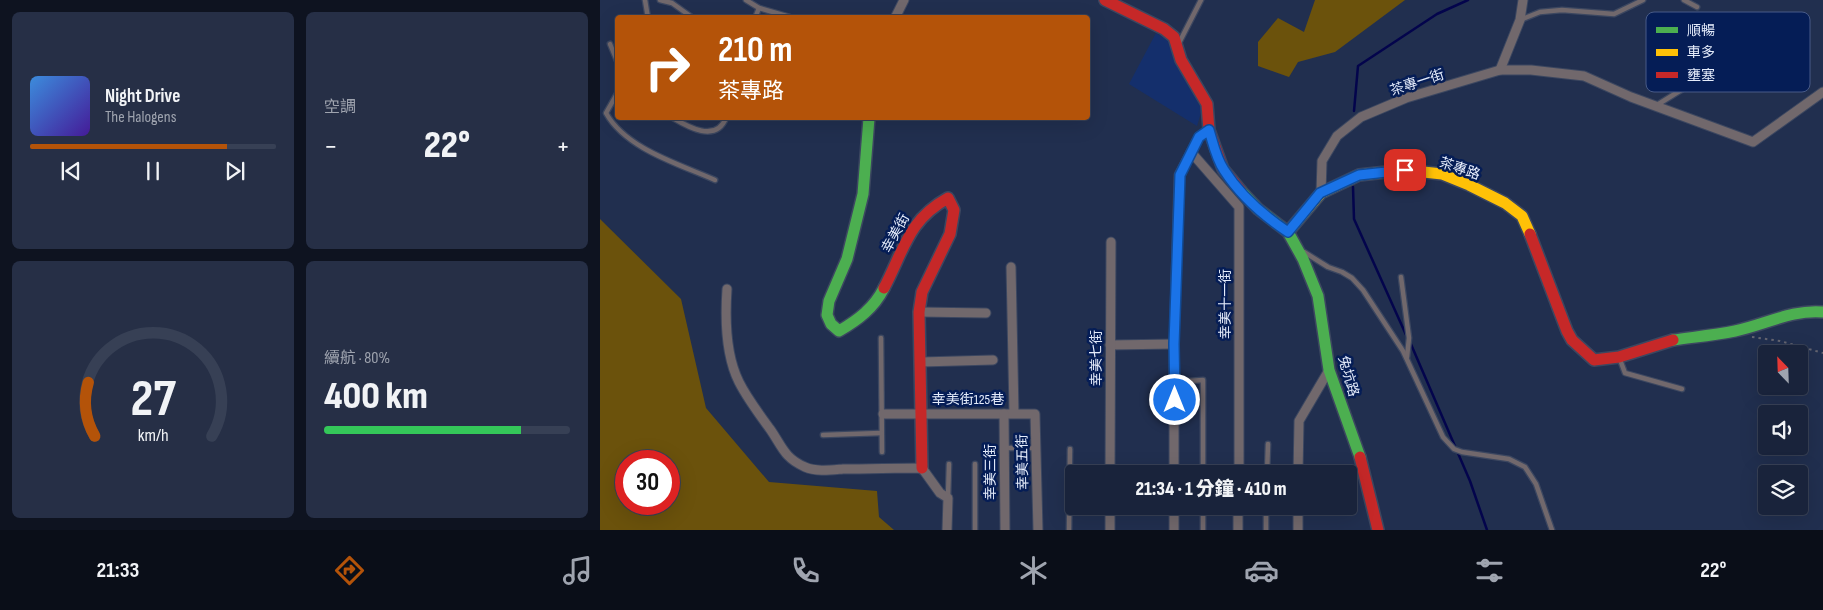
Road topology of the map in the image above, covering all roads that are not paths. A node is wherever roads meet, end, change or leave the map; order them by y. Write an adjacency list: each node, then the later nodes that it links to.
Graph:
1 (645, 0): 12 (lane)
2 (660, 0): 13 (lane)
3 (746, 0): 11 (lane)
4 (904, 0): 16 (street)
5 (1106, 0): 19 (street)
6 (1202, 0): 19 (lane)
7 (1523, 0): 17 (street)
8 (1643, 0): 17 (lane)
9 (1684, 0): 10 (lane)
10 (1697, 7)
11 (759, 8): 14 (lane); 15 (lane)
12 (648, 15)
13 (689, 15)
14 (756, 15)
15 (783, 15)
16 (896, 15)
17 (1520, 20): 21 (street)
18 (610, 44): 20 (lane)
19 (1177, 46): 29 (street)
20 (615, 56)
21 (1500, 70): 25 (street, 茶專一街); 32 (street, 茶專一街)
22 (1678, 92): 25 (lane)
23 (1823, 92): 25 (street, 茶專一街)
24 (615, 97): 31 (lane)
25 (1656, 106)
26 (677, 120): 27 (lane)
27 (725, 120)
28 (869, 120): 39 (street, 幸美街)
29 (1209, 130): 30 (street); 33 (street)
30 (1191, 152): 43 (street); 68 (street, 幸美十一街)
31 (714, 180)
32 (1320, 193): 33 (street, 茶專路); 45 (street, 茶專路)
33 (1288, 232): 35 (street, 兔坑路)
34 (1112, 242): 44 (street, 幸美七街)
35 (1296, 247): 46 (lane); 49 (street, 兔坑路)
36 (1011, 267): 53 (street)
37 (1402, 277): 46 (lane)
38 (728, 289): 71 (street)
39 (919, 312): 40 (street); 48 (street, 幸美街)
40 (986, 312)
41 (1823, 312): 45 (street, 茶專路)
42 (881, 338): 54 (lane)
43 (1174, 344): 44 (street); 50 (street)
44 (1110, 345): 65 (street, 幸美七街)
45 (1619, 357): 51 (lane)
46 (1406, 358): 91 (lane)
47 (993, 360): 48 (street)
48 (921, 362): 52 (street, 幸美街)
49 (1329, 370): 70 (street); 90 (street, 兔坑路)
50 (1175, 382): 66 (street); 67 (lane)
51 (1682, 389)
52 (922, 413): 54 (street, 幸美街125巷); 55 (street, 幸美街125巷); 71 (street, 幸美街)
53 (1014, 413): 55 (street, 幸美街125巷); 60 (street, 幸美五街)
54 (882, 414): 56 (lane)
55 (1004, 414): 59 (street, 幸美三街)
56 (881, 433): 57 (lane); 62 (lane)
57 (822, 435)
58 (1268, 444): 69 (lane)
59 (1004, 448): 60 (lane); 81 (street, 幸美三街)
60 (1036, 448): 82 (street, 幸美五街)
61 (1070, 450): 83 (lane)
62 (882, 452)
63 (949, 464): 72 (lane)
64 (975, 464): 80 (lane)
65 (1110, 465)
66 (1174, 465)
67 (1203, 465)
68 (1238, 465)
69 (1267, 465)
70 (1298, 465)
71 (922, 468): 72 (street)
72 (948, 498): 79 (street)
73 (1110, 515): 84 (street)
74 (1174, 515): 85 (street)
75 (1203, 515): 86 (lane)
76 (1238, 515): 87 (street)
77 (1266, 515): 88 (lane)
78 (1298, 515): 89 (street)
79 (947, 530)
80 (975, 530)
81 (1004, 530)
82 (1038, 530)
83 (1069, 530)
84 (1110, 530)
85 (1174, 530)
86 (1203, 530)
87 (1238, 530)
88 (1266, 530)
89 (1298, 530)
90 (1378, 530)
91 (1552, 530)

